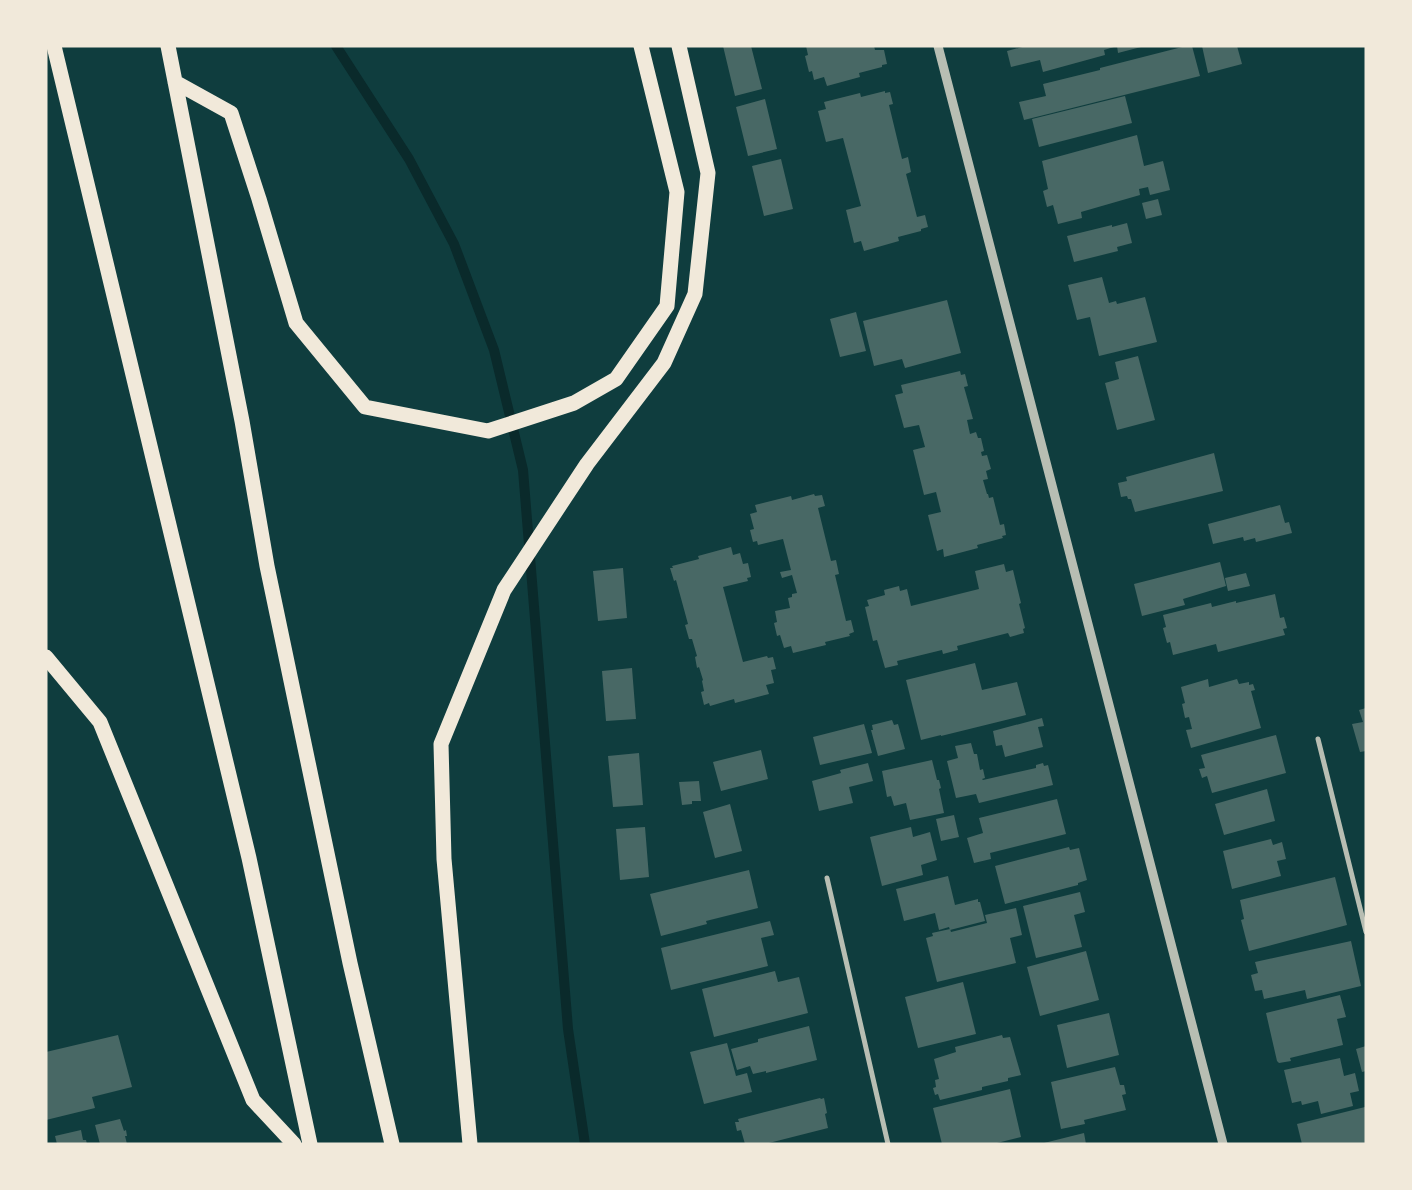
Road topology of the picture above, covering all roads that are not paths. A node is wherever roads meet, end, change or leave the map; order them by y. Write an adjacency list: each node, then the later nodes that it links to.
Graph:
1 (54, 46): 12 (highway)
2 (168, 46): 6 (highway)
3 (641, 46): 6 (highway)
4 (679, 46): 14 (highway)
5 (938, 46): 16 (street)
6 (175, 82): 13 (highway)
7 (46, 658): 11 (highway)
8 (1318, 739): 10 (street)
9 (827, 878): 15 (street)
10 (1366, 932)
11 (294, 1144)
12 (310, 1144)
13 (392, 1144)
14 (470, 1144)
15 (888, 1144)
16 (1223, 1144)

